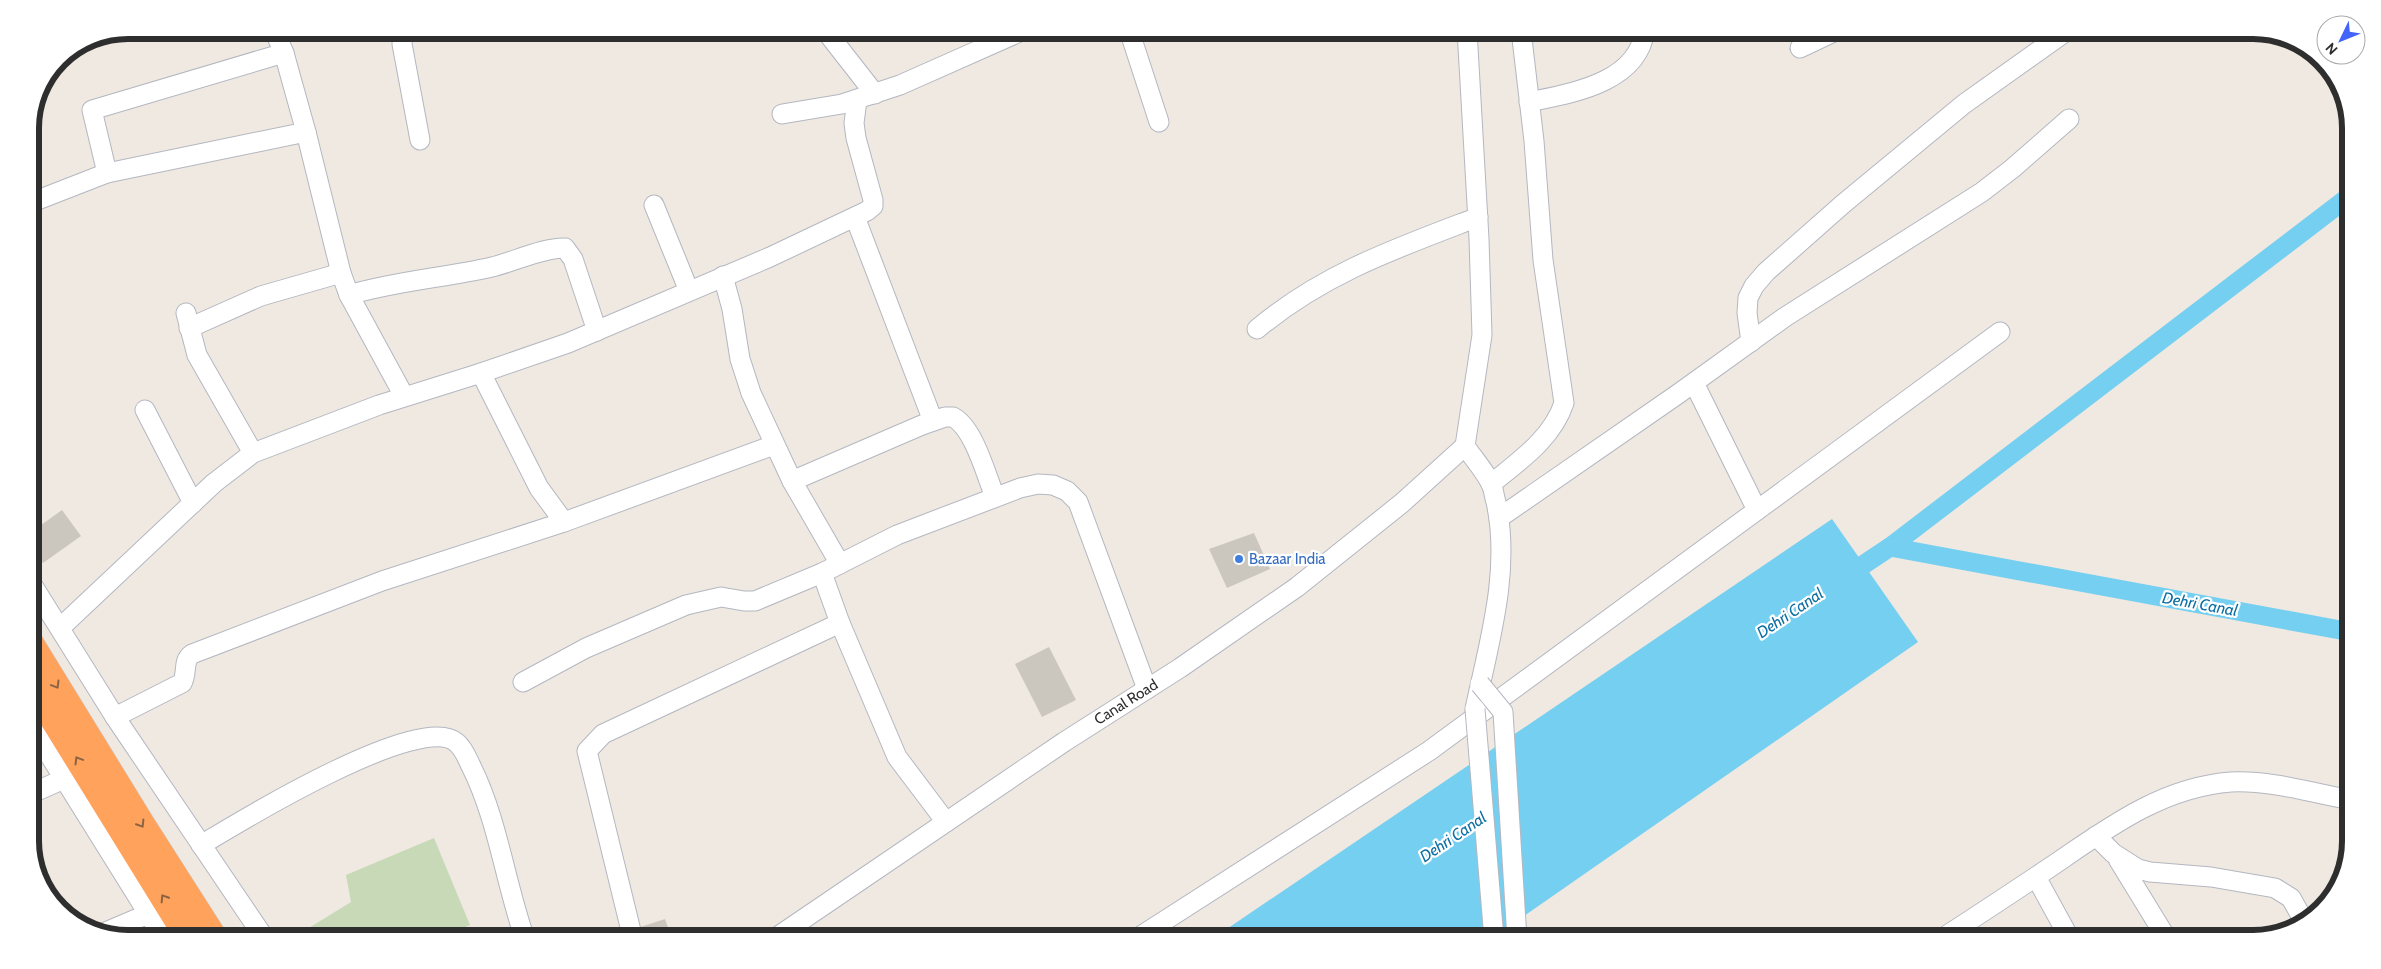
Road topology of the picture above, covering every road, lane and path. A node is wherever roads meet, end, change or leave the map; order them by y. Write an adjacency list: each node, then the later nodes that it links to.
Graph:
1 (278, 39): 12 (street)
2 (402, 39): 20 (street)
3 (832, 39): 13 (street)
4 (1003, 39): 13 (street)
5 (1132, 39): 18 (street)
6 (1468, 39): 25 (street)
7 (1522, 39): 15 (street)
8 (1644, 39): 15 (street)
9 (1819, 39): 11 (street)
10 (2055, 39): 33 (street)
11 (1800, 48)
12 (284, 53): 19 (street); 21 (street)
13 (875, 94): 14 (street)
14 (857, 100): 16 (street); 24 (street)
15 (1529, 102): 43 (street)
16 (782, 114)
17 (2069, 118): 33 (street)
18 (1160, 122)
19 (306, 132): 21 (street); 26 (street)
20 (420, 140)
21 (107, 173): 22 (street)
22 (39, 199)
23 (654, 206): 28 (street)
24 (855, 217): 27 (street); 38 (street)
25 (1478, 217): 30 (street); 40 (street)
26 (341, 273): 29 (street); 41 (street)
27 (723, 276): 28 (street); 39 (street)
28 (689, 291): 31 (street)
29 (349, 295): 31 (street); 36 (street)
30 (1257, 329)
31 (597, 330): 34 (street)
32 (2000, 332): 46 (street)
33 (1751, 342): 35 (street)
34 (481, 374): 36 (street); 48 (street)
35 (1694, 383): 46 (street); 47 (street)
36 (404, 396): 41 (street)
37 (145, 410): 45 (street)
38 (933, 421): 42 (street); 44 (street)
39 (774, 445): 42 (street); 48 (street)
40 (1465, 446): 43 (street); 57 (street, Canal Road)
41 (253, 453): 45 (street)
42 (792, 481): 49 (street)
43 (1491, 484): 47 (street)
44 (995, 497): 49 (street); 57 (street)
45 (193, 503): 53 (street)
46 (1757, 510): 79 (street)
47 (1499, 518): 56 (street)
48 (564, 522): 59 (street)
49 (840, 564): 50 (street)
50 (822, 572): 52 (street); 55 (street)
51 (39, 595): 53 (street)
52 (840, 623): 64 (street); 77 (street)
53 (60, 628): 59 (street)
54 (39, 658): 74 (highway, one-way to 74)
55 (522, 682)
56 (1480, 684): 80 (street, bridge); 81 (street, bridge)
57 (1147, 689): 64 (street, Canal Road)
58 (39, 695): 73 (highway, one-way to 58)
59 (115, 717): 66 (street)
60 (39, 739): 61 (street)
61 (64, 779): 62 (street); 69 (street)
62 (39, 790)
63 (2342, 798): 65 (street)
64 (946, 822): 78 (street, Canal Road)
65 (2096, 836): 67 (street); 68 (street)
66 (201, 844): 75 (street); 76 (street)
67 (2113, 853): 70 (street); 84 (street)
68 (2036, 877): 82 (street); 83 (street)
69 (148, 914): 71 (street); 72 (street)
70 (2301, 916)
71 (113, 929)
72 (158, 930)
73 (184, 930)
74 (208, 930)
75 (259, 930)
76 (521, 930)
77 (631, 930)
78 (787, 930)
79 (1150, 930)
80 (1493, 930)
81 (1516, 930)
82 (1955, 930)
83 (2065, 930)
84 (2162, 930)

